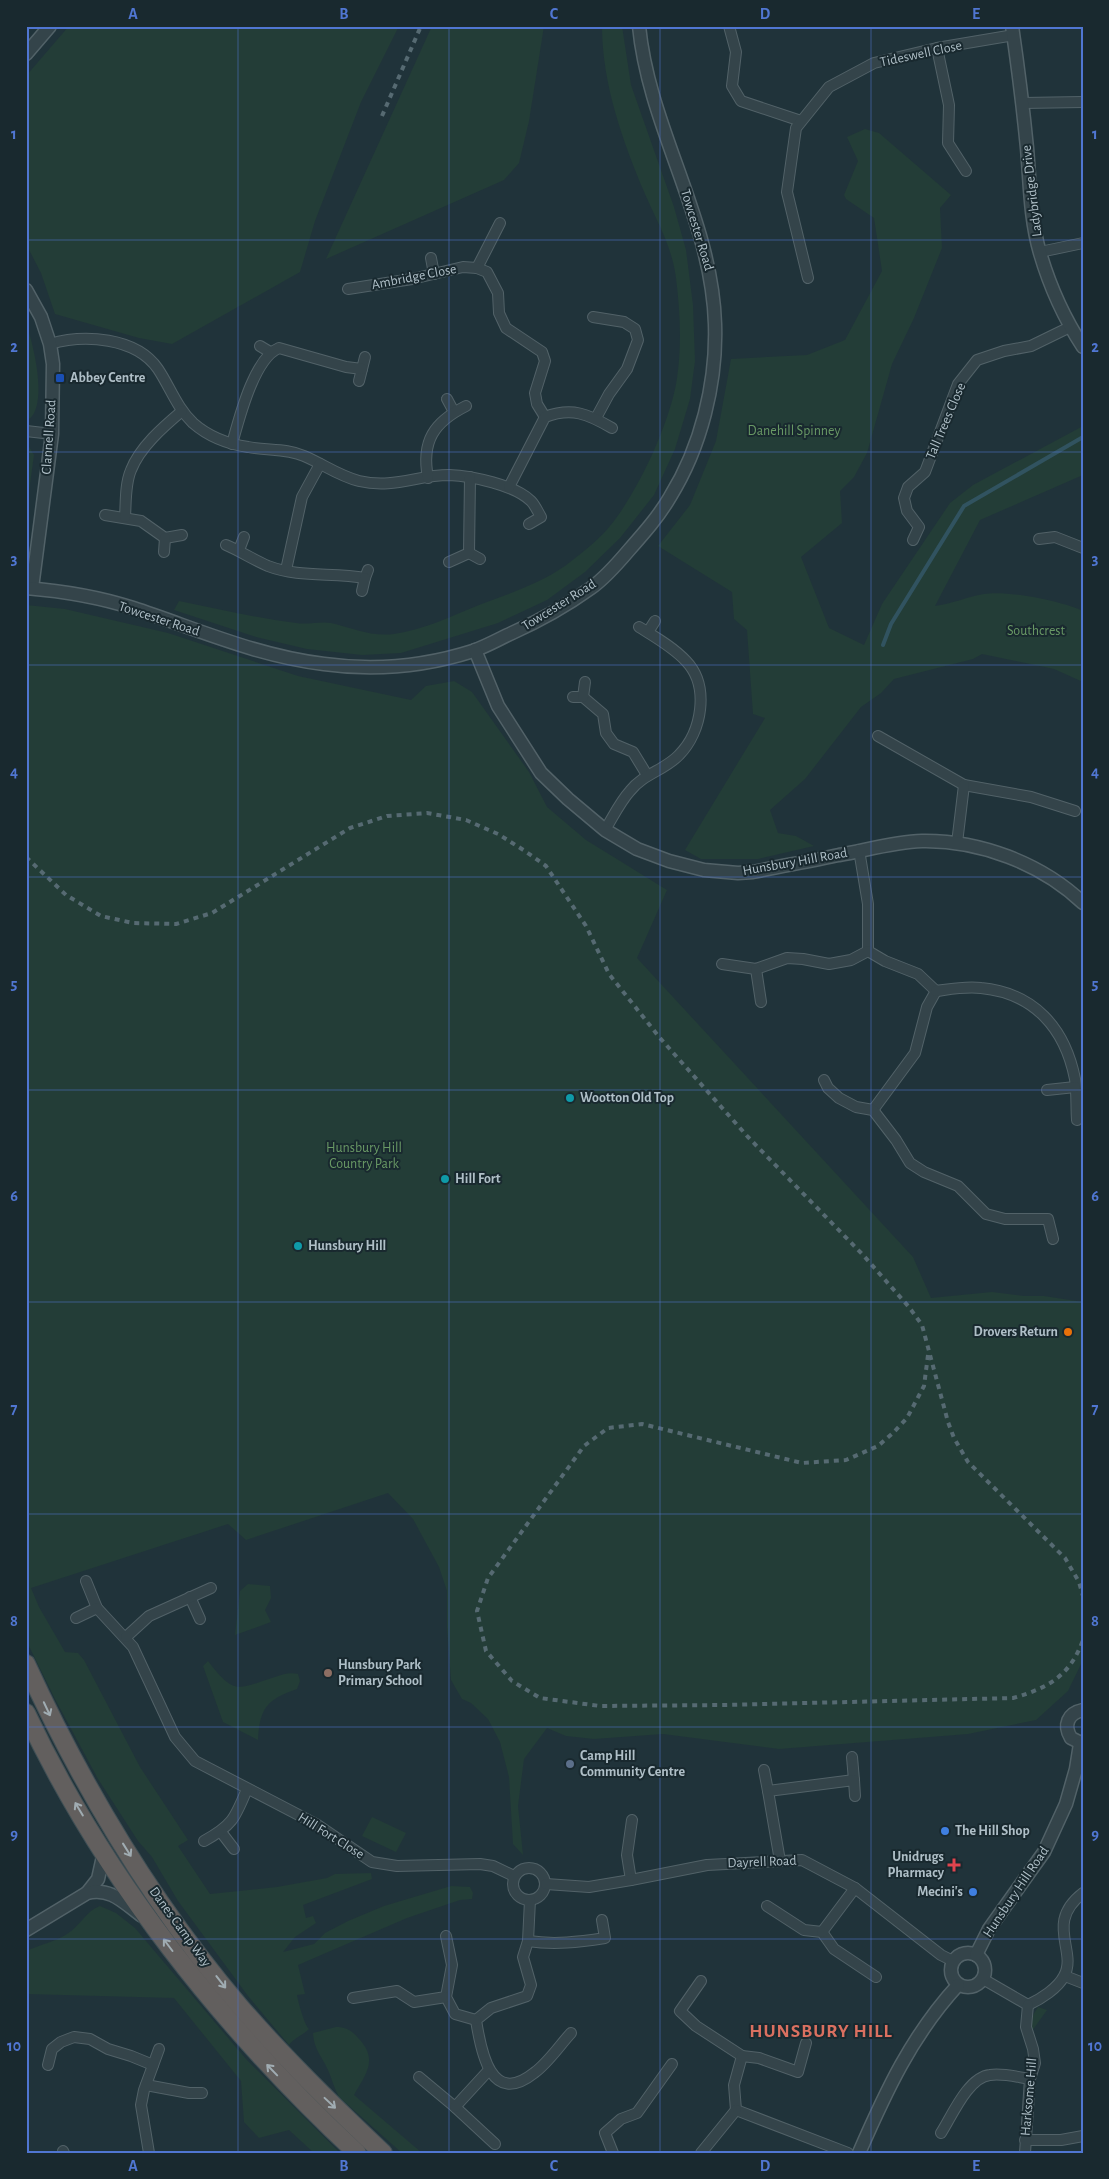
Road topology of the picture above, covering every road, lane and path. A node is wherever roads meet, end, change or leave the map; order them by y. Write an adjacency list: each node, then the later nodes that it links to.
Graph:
1 (50, 26): 6 (street)
2 (639, 26): 64 (street, Towcester Road)
3 (729, 26): 9 (street)
4 (1013, 31): 5 (street, Tideswell Close); 8 (street, Ladybridge Drive)
5 (937, 48): 9 (street, Tideswell Close); 10 (street)
6 (26, 54)
7 (1083, 102): 8 (street)
8 (1023, 103): 13 (street, Ladybridge Drive)
9 (800, 121): 17 (street, Tideswell Close)
10 (966, 171)
11 (500, 223): 15 (street)
12 (1083, 243): 13 (street)
13 (1040, 252): 21 (street, Ladybridge Drive)
14 (430, 258): 16 (street)
15 (477, 268): 16 (street, Ambridge Close); 33 (street, Ambridge Close)
16 (434, 274): 18 (street, Ambridge Close)
17 (808, 278)
18 (348, 289)
19 (26, 290): 22 (street, Clannell Road)
20 (593, 317): 34 (street)
21 (1070, 327): 24 (street, Ladybridge Drive); 52 (street, Tall Trees Close)
22 (50, 344): 31 (street); 37 (street, Clannell Road)
23 (260, 346): 25 (street)
24 (1083, 347)
25 (270, 352): 27 (street); 38 (street)
26 (365, 357): 27 (street)
27 (362, 369): 28 (street)
28 (359, 381)
29 (447, 399): 32 (street)
30 (466, 406): 32 (street)
31 (182, 411): 38 (street); 45 (street)
32 (454, 412): 41 (street)
33 (545, 417): 34 (street); 42 (street)
34 (596, 418): 35 (street)
35 (612, 428)
36 (26, 431): 37 (street)
37 (52, 434): 61 (street, Clannell Road)
38 (232, 444): 39 (street)
39 (320, 464): 41 (street); 60 (street)
40 (470, 477): 41 (street); 42 (street); 57 (street)
41 (428, 478)
42 (509, 487): 46 (street)
43 (551, 513): 46 (street)
44 (105, 515): 45 (street)
45 (125, 517): 50 (street)
46 (541, 517): 47 (street)
47 (529, 524)
48 (182, 535): 50 (street)
49 (244, 537): 55 (street)
50 (165, 538): 56 (street)
51 (1039, 539): 54 (street)
52 (913, 540)
53 (226, 545): 55 (street)
54 (1083, 548)
55 (239, 550): 60 (street)
56 (164, 552)
57 (468, 553): 58 (street); 59 (street)
58 (480, 560)
59 (449, 562)
60 (286, 570): 62 (street)
61 (29, 588): 64 (street, Towcester Road)
62 (362, 591)
63 (655, 621): 67 (street)
64 (475, 650): 70 (street, Hunsbury Hill Road)
65 (585, 682): 67 (street)
66 (878, 736): 68 (street)
67 (648, 775): 70 (street)
68 (964, 785): 69 (street); 71 (street)
69 (1075, 811)
70 (605, 830): 72 (street, Hunsbury Hill Road)
71 (957, 843): 72 (street, Hunsbury Hill Road); 73 (street, Hunsbury Hill Road)
72 (859, 850): 74 (street)
73 (1083, 903)
74 (868, 951): 76 (street); 77 (street)
75 (722, 964): 76 (street)
76 (756, 969): 78 (street)
77 (936, 991): 80 (street); 82 (street)
78 (761, 1002)
79 (824, 1080): 82 (street)
80 (1075, 1087): 81 (street); 83 (street)
81 (1047, 1090)
82 (873, 1110): 84 (street)
83 (1077, 1120)
84 (1053, 1239)
85 (86, 1581): 88 (street, Hill Fort Close)
86 (211, 1588): 87 (street)
87 (190, 1597): 90 (street); 91 (street)
88 (97, 1608): 89 (street); 91 (street, Hill Fort Close)
89 (76, 1618)
90 (200, 1619)
91 (126, 1637): 99 (street, Hill Fort Close)
92 (26, 1664): 154 (highway, Danes Camp Way, one-way to 154)
93 (1083, 1710): 95 (street)
94 (26, 1713): 106 (highway, Danes Camp Way, one-way to 94)
95 (1081, 1744): 122 (street, Hunsbury Hill Road)
96 (852, 1757): 98 (street)
97 (764, 1770): 100 (street)
98 (854, 1780): 100 (street); 101 (street)
99 (247, 1789): 103 (street); 108 (street, Hill Fort Close)
100 (768, 1791): 107 (street)
101 (855, 1796)
102 (632, 1820): 109 (street)
103 (221, 1832): 104 (street); 105 (street)
104 (204, 1841)
105 (234, 1849)
106 (104, 1852): 112 (street); 117 (highway, Danes Camp Way)
107 (780, 1861): 109 (street, Dayrell Road); 111 (street, Dayrell Road)
108 (514, 1876): 110 (street); 114 (street)
109 (631, 1880): 110 (street, Dayrell Road)
110 (546, 1884): 114 (street)
111 (855, 1888): 119 (street); 123 (street, Dayrell Road)
112 (87, 1893): 117 (street); 118 (street)
113 (1083, 1893): 124 (street)
114 (530, 1900): 121 (street)
115 (767, 1906): 119 (street)
116 (602, 1920): 121 (street)
117 (153, 1925): 153 (highway, Danes Camp Way, one-way to 117)
118 (26, 1930)
119 (822, 1932): 125 (street)
120 (446, 1936): 130 (street)
121 (528, 1941): 133 (street)
122 (976, 1955): 123 (street); 126 (street)
123 (953, 1961): 129 (street)
124 (1065, 1976): 128 (street); 132 (street)
125 (876, 1977)
126 (983, 1979): 129 (street); 132 (street)
127 (701, 1981): 137 (street)
128 (1083, 1983)
129 (958, 1985): 158 (street)
130 (446, 1997): 131 (street); 133 (street)
131 (353, 1998)
132 (1028, 2005): 143 (street, Harksome Hill)
133 (476, 2020): 141 (street)
134 (571, 2033): 141 (street)
135 (806, 2043): 137 (street)
136 (159, 2049): 140 (street)
137 (742, 2056): 147 (street)
138 (672, 2064): 155 (street)
139 (48, 2065): 140 (street)
140 (153, 2065): 144 (street)
141 (489, 2070): 146 (street)
142 (419, 2077): 146 (street)
143 (1030, 2079): 148 (street); 150 (street, Harksome Hill)
144 (146, 2085): 145 (street); 152 (street)
145 (202, 2093)
146 (455, 2107): 151 (street)
147 (736, 2110): 156 (street); 157 (street)
148 (941, 2133)
149 (1083, 2136): 150 (street)
150 (1025, 2140): 159 (street, Harksome Hill)
151 (495, 2144)
152 (148, 2153)
153 (356, 2153)
154 (383, 2153)
155 (613, 2153)
156 (701, 2153)
157 (848, 2153)
158 (859, 2153)
159 (1025, 2153)

